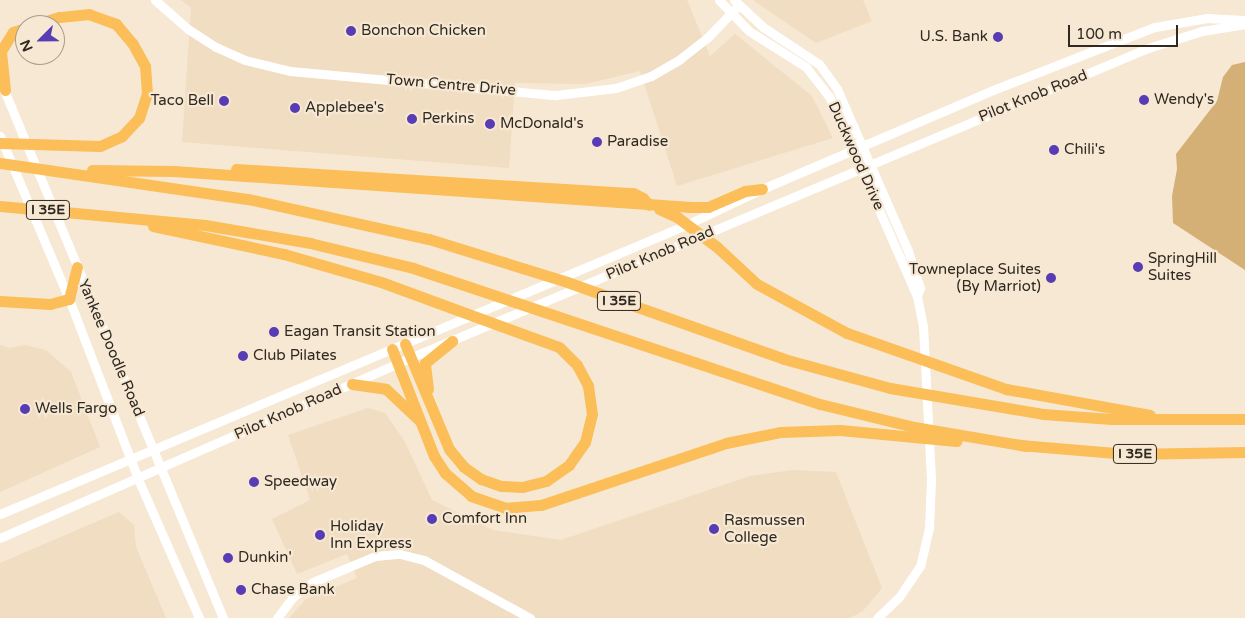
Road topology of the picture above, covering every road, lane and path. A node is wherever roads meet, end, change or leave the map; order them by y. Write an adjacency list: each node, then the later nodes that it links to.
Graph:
1 (155, 0): 4 (main road, Town Centre Drive)
2 (719, 0): 4 (main road, Duckwood Drive)
3 (736, 3): 4 (main road, Town Centre Drive); 12 (main road, Duckwood Drive)
4 (730, 14): 13 (main road, Duckwood Drive)
5 (65, 16): 11 (highway)
6 (1245, 20): 12 (main road, Pilot Knob Road)
7 (1245, 24): 14 (main road, Pilot Knob Road)
8 (15, 31): 9 (highway)
9 (2, 84): 24 (main road, Yankee Doodle Road)
10 (0, 136): 26 (main road, Yankee Doodle Road)
11 (0, 143)
12 (864, 144): 13 (main road, Pilot Knob Road); 14 (main road, Duckwood Drive)
13 (854, 149): 16 (main road, Duckwood Drive); 18 (main road, Pilot Knob Road)
14 (872, 162): 16 (main road, Pilot Knob Road); 25 (main road, Duckwood Drive)
15 (0, 163): 17 (highway, I 35E)
16 (860, 167): 23 (main road, Pilot Knob Road); 25 (main road, Duckwood Drive)
17 (52, 170): 20 (highway); 36 (highway, I 35E)
18 (762, 189): 20 (highway); 22 (main road, Pilot Knob Road)
19 (0, 206): 21 (highway, I 35E)
20 (651, 206): 22 (highway)
21 (95, 214): 34 (highway); 38 (highway, I 35E)
22 (686, 225): 23 (highway); 29 (main road, Pilot Knob Road)
23 (702, 236): 28 (main road, Pilot Knob Road); 36 (highway)
24 (77, 267): 26 (highway); 39 (main road, Yankee Doodle Road)
25 (917, 296): 50 (main road, Duckwood Drive)
26 (69, 300): 27 (highway); 41 (main road, Yankee Doodle Road)
27 (0, 301)
28 (452, 341): 31 (main road, Pilot Knob Road); 34 (highway)
29 (405, 344): 30 (main road, Pilot Knob Road); 31 (highway)
30 (392, 349): 32 (highway); 39 (main road, Pilot Knob Road)
31 (411, 358): 32 (main road, Pilot Knob Road); 34 (highway)
32 (398, 363): 33 (main road, Pilot Knob Road); 37 (highway)
33 (352, 384): 37 (highway); 42 (main road, Pilot Knob Road)
34 (431, 405)
35 (1245, 419): 36 (highway, I 35E)
36 (1186, 421)
37 (424, 426): 38 (highway)
38 (1026, 446): 40 (highway, I 35E)
39 (153, 450): 41 (main road, Pilot Knob Road); 42 (main road, Yankee Doodle Road)
40 (1245, 452)
41 (131, 459): 43 (main road, Yankee Doodle Road); 44 (main road, Pilot Knob Road)
42 (160, 468): 43 (main road, Pilot Knob Road); 47 (main road, Yankee Doodle Road)
43 (138, 479): 45 (main road, Pilot Knob Road); 46 (main road, Yankee Doodle Road)
44 (0, 514)
45 (0, 538)
46 (198, 618)
47 (223, 618)
48 (277, 618): 49 (main road)
49 (530, 618)
50 (877, 618)

